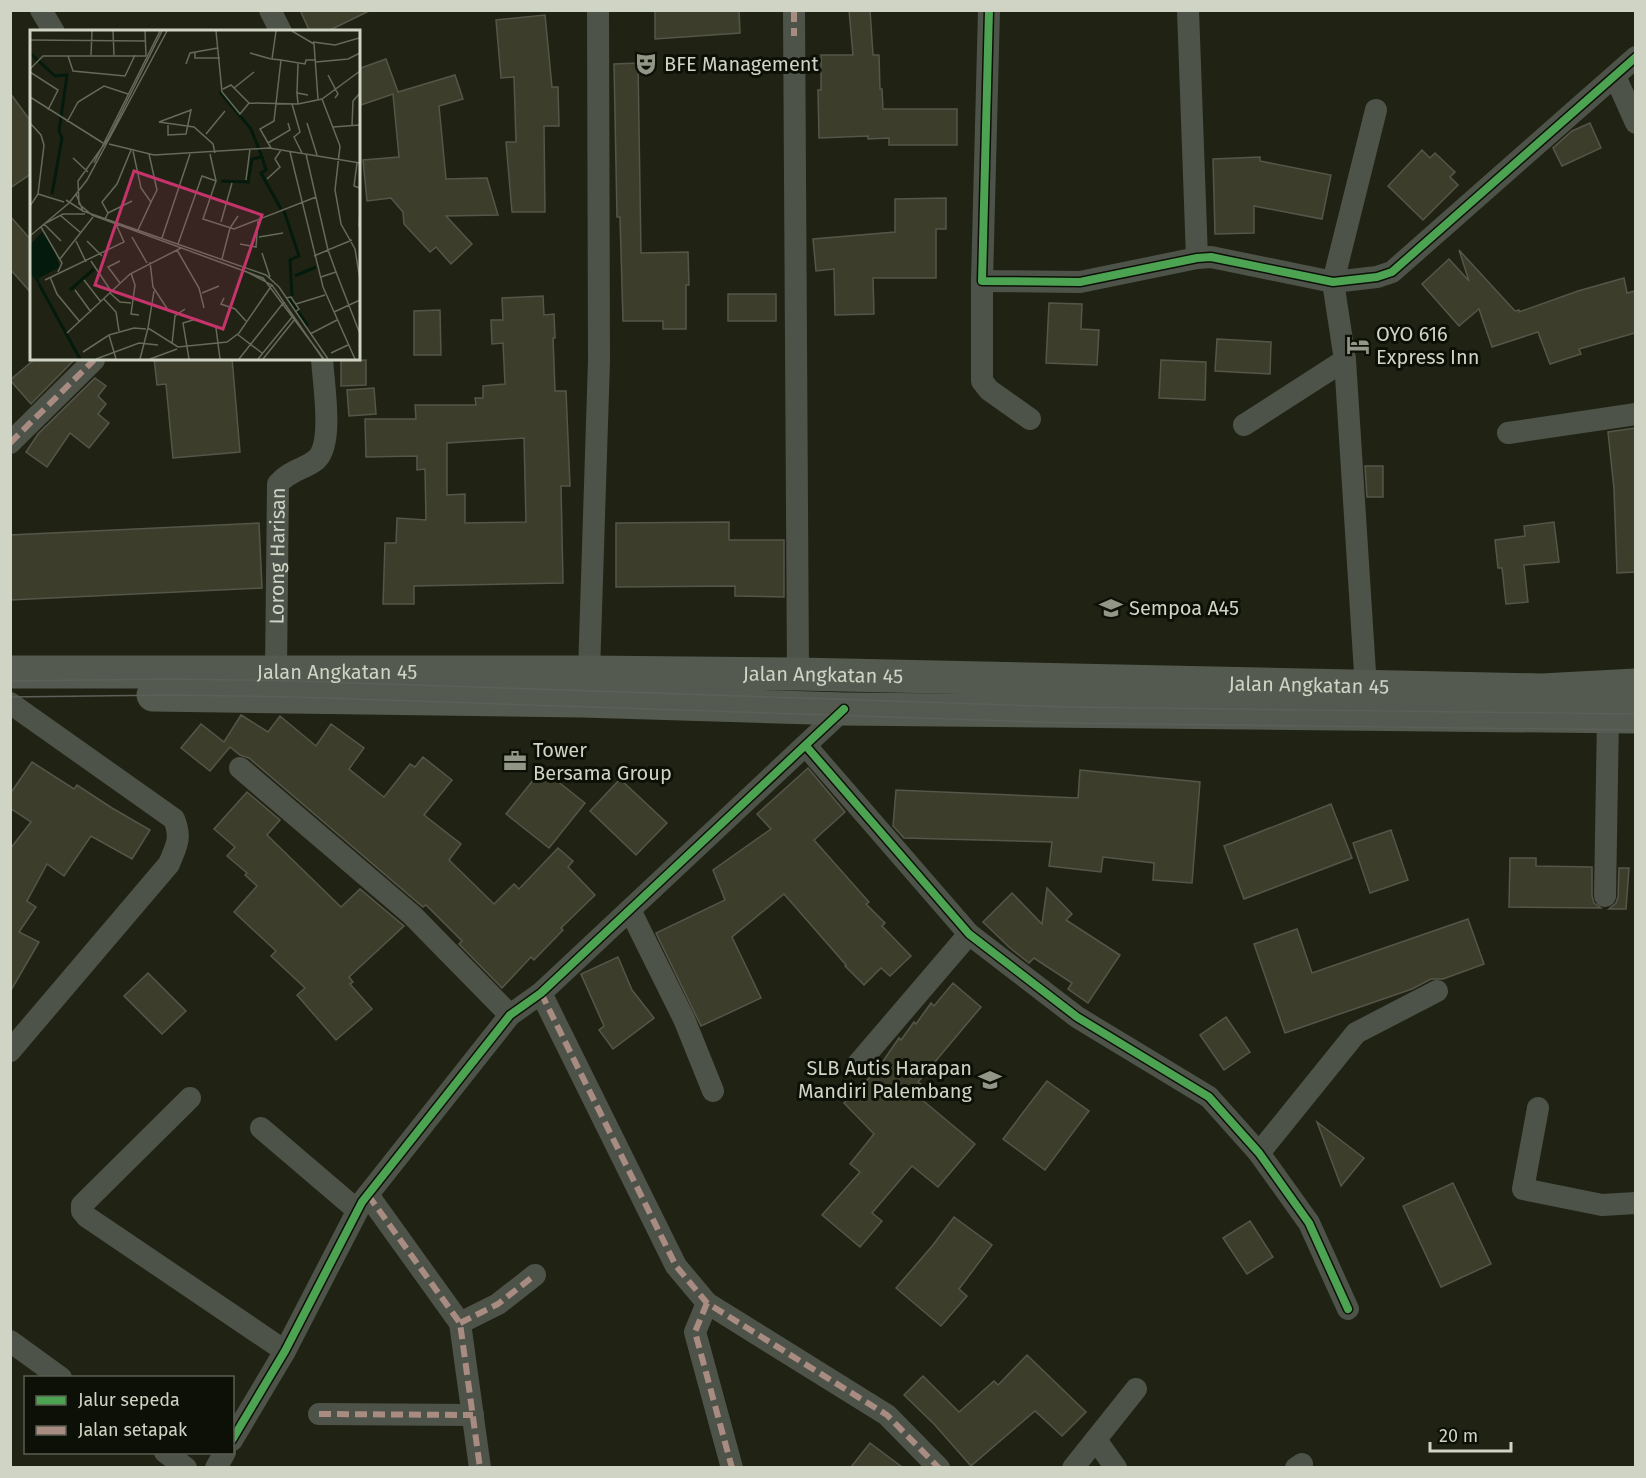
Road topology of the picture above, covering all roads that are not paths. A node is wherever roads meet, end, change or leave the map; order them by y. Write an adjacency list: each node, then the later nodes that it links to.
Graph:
1 (41, 10): 7 (street)
2 (270, 10): 8 (street)
3 (598, 10): 26 (street)
4 (794, 10): 27 (street)
5 (989, 10): 14 (street)
6 (1188, 10): 13 (street)
7 (53, 30)
8 (280, 30)
9 (1635, 57): 10 (street)
10 (1616, 76): 12 (street); 15 (street)
11 (1376, 110): 15 (street)
12 (1635, 123)
13 (1197, 258): 14 (street); 15 (street)
14 (982, 281): 20 (street)
15 (1333, 282): 18 (street)
16 (94, 360): 23 (street)
17 (322, 360): 25 (street, Lorong Harisan)
18 (1345, 360): 21 (street); 29 (street)
19 (1635, 414): 22 (street)
20 (1030, 419)
21 (1244, 425)
22 (1508, 433)
23 (10, 443)
24 (10, 672): 25 (main road, Jalan Angkatan 45)
25 (276, 672): 26 (main road, Jalan Angkatan 45)
26 (589, 672): 27 (main road, Jalan Angkatan 45)
27 (798, 674): 29 (main road, Jalan Angkatan 45)
28 (1635, 685): 29 (main road, Jalan Angkatan 45)
29 (1366, 688)
30 (10, 694): 32 (main road, Jalan Angkatan 45)
31 (10, 703): 42 (street)
32 (844, 709): 33 (main road, Jalan Angkatan 45); 34 (street)
33 (1622, 717): 36 (street)
34 (806, 746): 37 (street); 38 (street)
35 (240, 768): 41 (street)
36 (1605, 896)
37 (630, 910): 40 (street); 44 (street)
38 (969, 934): 43 (street); 48 (street)
39 (1437, 992): 48 (street)
40 (541, 993): 41 (street); 52 (street)
41 (510, 1015): 49 (street)
42 (10, 1051)
43 (857, 1065)
44 (713, 1091)
45 (190, 1098): 56 (street)
46 (1538, 1108): 50 (street)
47 (261, 1128): 49 (street)
48 (1259, 1153): 53 (street)
49 (363, 1203): 54 (street); 56 (street)
50 (1635, 1203)
51 (535, 1275): 54 (street)
52 (707, 1303): 68 (street); 69 (street)
53 (1348, 1309)
54 (459, 1323): 60 (street)
55 (10, 1341): 57 (street)
56 (285, 1351): 61 (street)
57 (60, 1376)
58 (1136, 1389): 62 (street)
59 (320, 1414): 60 (street)
60 (473, 1415): 67 (street)
61 (234, 1437)
62 (1096, 1440): 70 (street); 71 (street)
63 (168, 1454): 65 (street)
64 (224, 1454): 66 (street)
65 (186, 1467)
66 (216, 1467)
67 (480, 1467)
68 (732, 1467)
69 (939, 1467)
70 (1073, 1467)
71 (1116, 1467)

